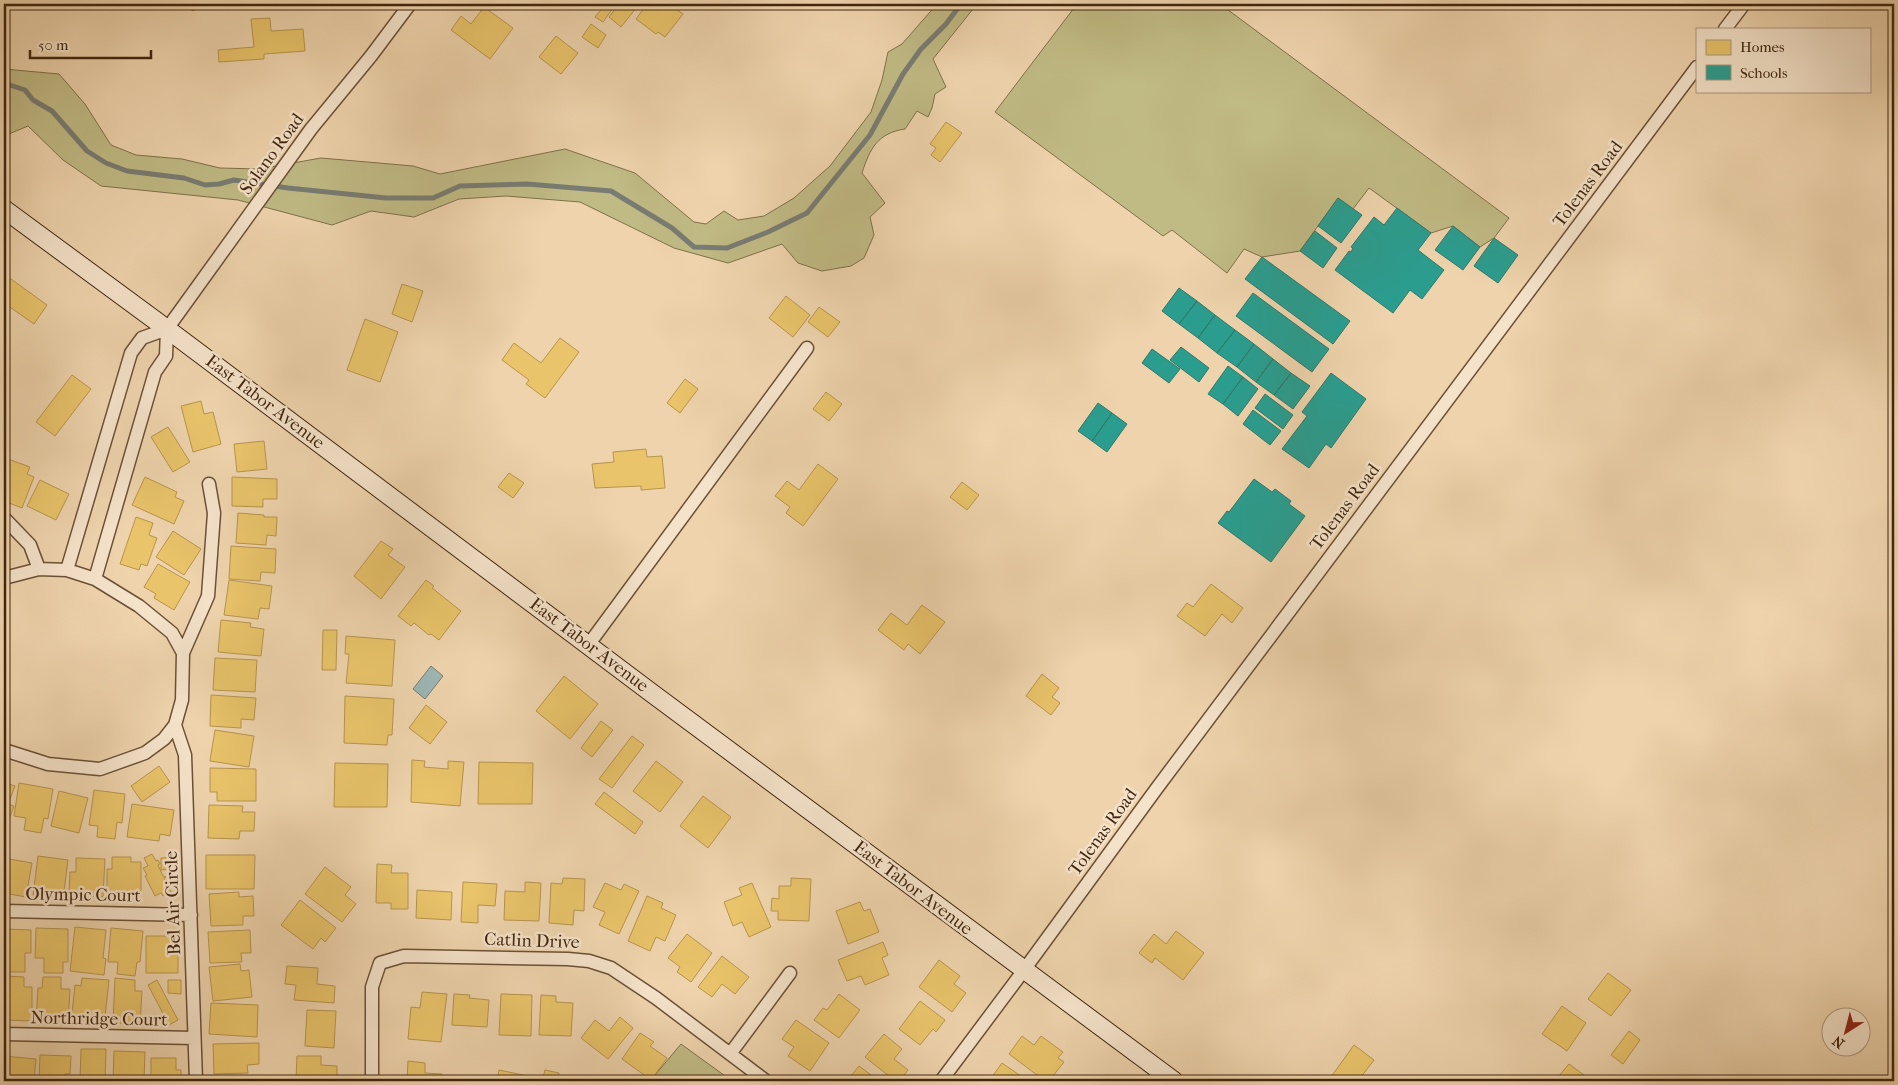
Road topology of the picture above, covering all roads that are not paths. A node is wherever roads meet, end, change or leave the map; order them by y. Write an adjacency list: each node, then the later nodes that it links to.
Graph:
1 (410, 4): 6 (street, Solano Road)
2 (1744, 4): 3 (street)
3 (1726, 28)
4 (1696, 68): 20 (street, Tolenas Road)
5 (4, 209): 6 (main road, East Tabor Avenue)
6 (167, 329): 11 (street); 13 (street); 14 (main road, East Tabor Avenue)
7 (807, 348): 14 (street)
8 (209, 484): 15 (street)
9 (4, 518): 10 (street)
10 (39, 569): 11 (street); 12 (street)
11 (67, 570): 13 (street)
12 (4, 578)
13 (94, 578): 15 (street)
14 (589, 644): 20 (main road, East Tabor Avenue)
15 (183, 653): 16 (street)
16 (176, 725): 17 (street); 19 (street, Bel Air Circle)
17 (4, 750)
18 (4, 911): 19 (street, Olympic Court)
19 (191, 916): 23 (street, Bel Air Circle)
20 (1024, 970): 28 (street, Tolenas Road); 29 (main road, East Tabor Avenue)
21 (790, 973): 24 (street)
22 (4, 1034): 23 (street, Northridge Court)
23 (194, 1038): 25 (street, Bel Air Circle)
24 (730, 1054): 26 (street, Catlin Drive); 27 (street, Catlin Drive)
25 (196, 1081)
26 (372, 1081)
27 (766, 1081)
28 (941, 1081)
29 (1174, 1081)

